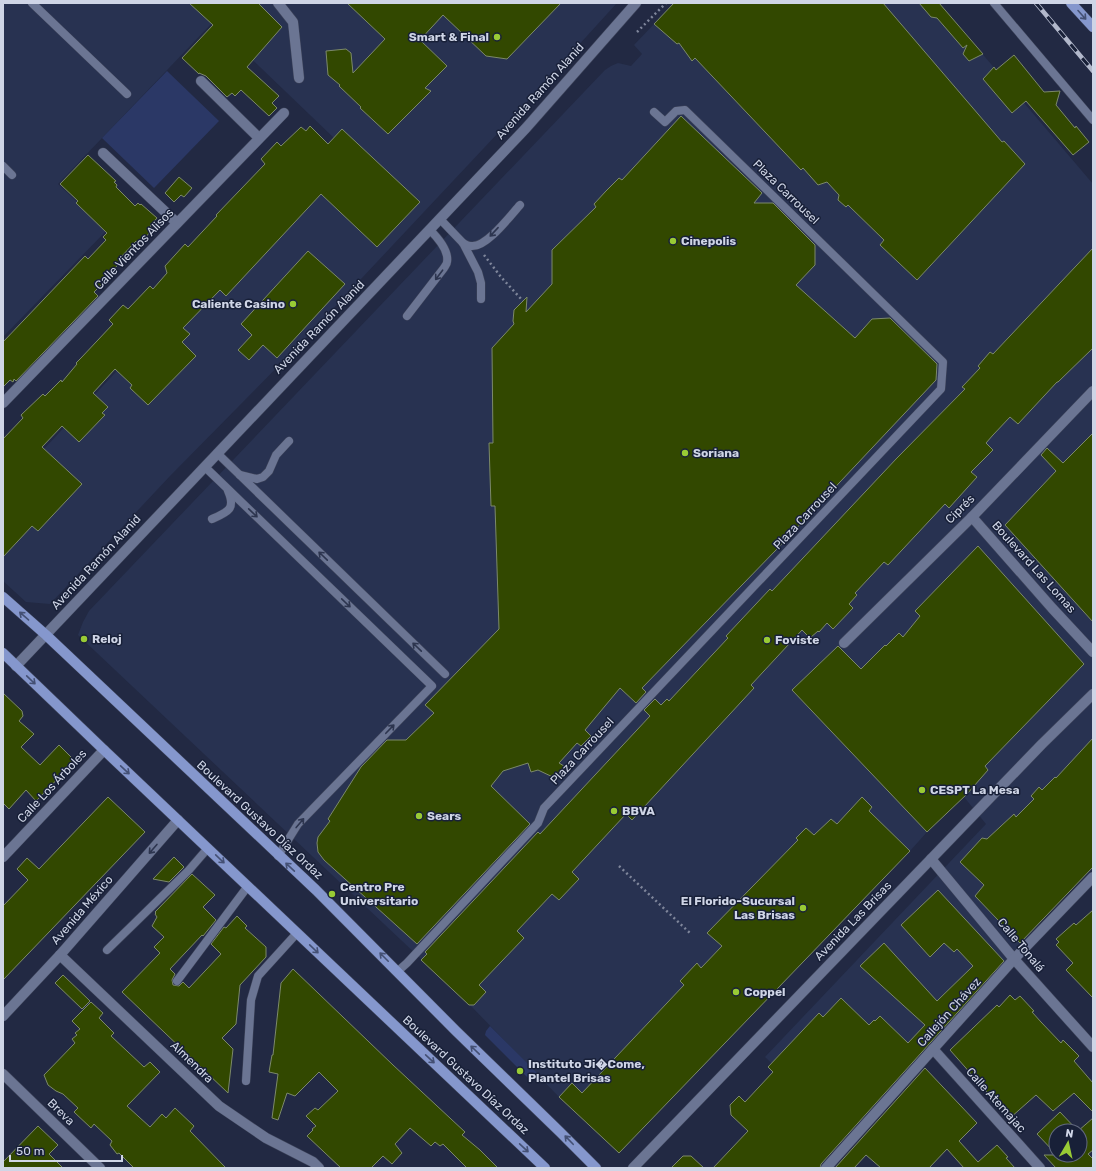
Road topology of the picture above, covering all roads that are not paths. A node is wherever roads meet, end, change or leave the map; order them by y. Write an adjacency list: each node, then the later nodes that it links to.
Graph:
1 (32, 3): 9 (lane)
2 (278, 3): 7 (street)
3 (636, 3): 18 (street, Avenida Ramón Alanid)
4 (994, 3): 12 (lane)
5 (1071, 3): 6 (main road, one-way to 6)
6 (1093, 27)
7 (299, 78)
8 (201, 81): 13 (street)
9 (127, 94)
10 (654, 112): 53 (lane, Plaza Carrousel)
11 (284, 113): 13 (street, Calle Vientos Alisos)
12 (1093, 120)
13 (259, 138): 19 (street, Calle Vientos Alisos)
14 (103, 153): 19 (street)
15 (3, 166): 16 (lane)
16 (12, 176)
17 (520, 205): 21 (lane, one-way to 21)
18 (440, 219): 20 (street, Avenida Ramón Alanid); 21 (lane)
19 (177, 223): 25 (street, Calle Vientos Alisos)
20 (430, 230): 23 (lane, one-way to 23); 27 (street, Avenida Ramón Alanid)
21 (463, 242): 22 (lane)
22 (481, 299)
23 (407, 316)
24 (1093, 391): 31 (street, Ciprés)
25 (3, 403)
26 (289, 441): 29 (lane)
27 (217, 453): 28 (street, Avenida Ramón Alanid); 29 (lane)
28 (205, 466): 30 (lane); 34 (street, Avenida Ramón Alanid)
29 (240, 475): 39 (lane, one-way to 29)
30 (227, 488): 32 (lane); 44 (lane)
31 (972, 517): 35 (street, Ciprés); 36 (street, Boulevard Las Lomas)
32 (212, 519)
33 (3, 597): 34 (main road, Boulevard Gustavo Díaz Ordaz, one-way to 33)
34 (46, 635): 38 (street, Avenida Ramón Alanid); 44 (main road, Boulevard Gustavo Díaz Ordaz)
35 (844, 644)
36 (1093, 652)
37 (3, 653): 38 (main road, Boulevard Gustavo Díaz Ordaz)
38 (16, 666): 41 (main road, Boulevard Gustavo Díaz Ordaz, one-way to 41)
39 (445, 674)
40 (1093, 694): 46 (street, Avenida Las Brisas)
41 (104, 750): 42 (main road, Boulevard Gustavo Díaz Ordaz, one-way to 42); 45 (street, Calle Los Árboles)
42 (178, 820): 43 (main road, Boulevard Gustavo Díaz Ordaz); 51 (street, Avenida México, one-way to 51)
43 (208, 848): 48 (main road, Boulevard Gustavo Díaz Ordaz, one-way to 48); 50 (lane)
44 (278, 856): 53 (main road, Boulevard Gustavo Díaz Ordaz, one-way to 44)
45 (3, 857)
46 (931, 859): 52 (street, Calle Tonalá); 64 (street, Avenida Las Brisas)
47 (1093, 877): 52 (street, Callejón Chávez)
48 (248, 886): 49 (main road, Boulevard Gustavo Díaz Ordaz); 54 (lane)
49 (297, 933): 59 (lane); 62 (main road, Boulevard Gustavo Díaz Ordaz, one-way to 62)
50 (107, 950)
51 (60, 955): 55 (street, Avenida México); 61 (street, Almendra)
52 (1014, 959): 56 (street, Calle Tonalá); 57 (street, Callejón Chávez)
53 (398, 971): 63 (main road, Boulevard Gustavo Díaz Ordaz, one-way to 53)
54 (177, 981)
55 (3, 1016)
56 (1093, 1047)
57 (933, 1049): 65 (street, Callejón Chávez); 66 (street, Calle Atemajac)
58 (3, 1074): 60 (street, Breva)
59 (246, 1081)
60 (100, 1168)
61 (319, 1168)
62 (545, 1168)
63 (596, 1168)
64 (633, 1168)
65 (826, 1168)
66 (1040, 1168)

